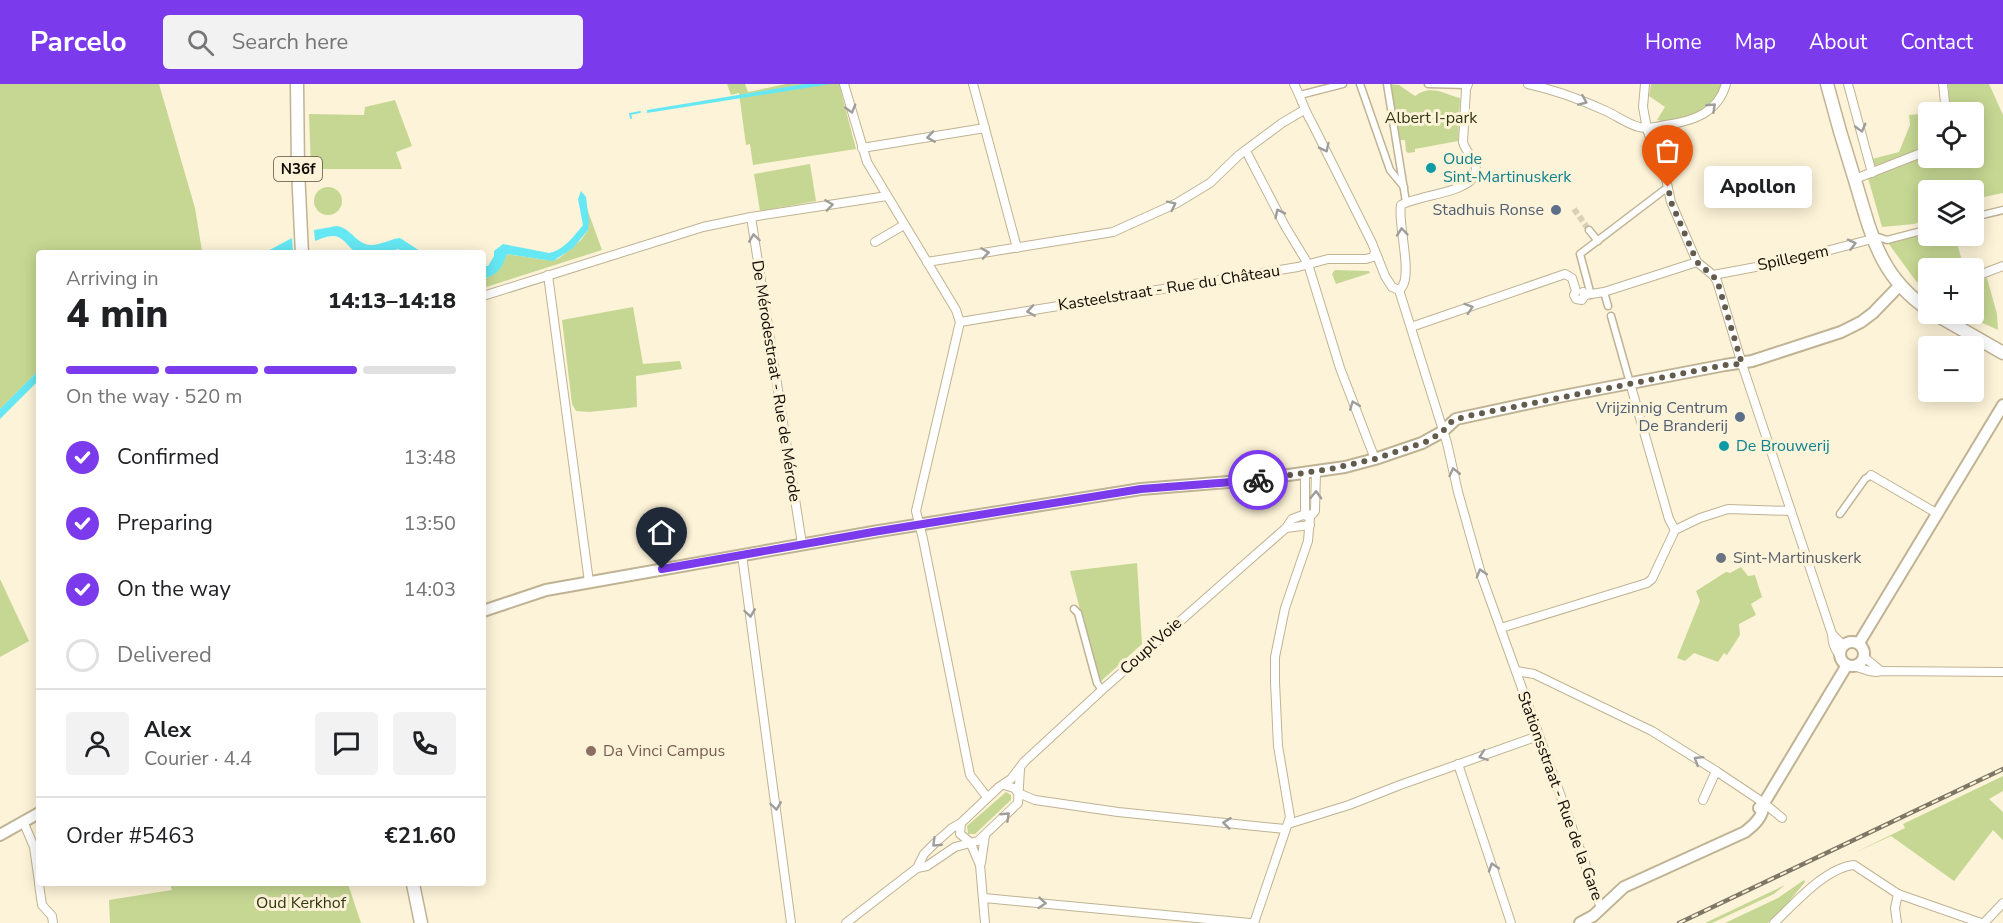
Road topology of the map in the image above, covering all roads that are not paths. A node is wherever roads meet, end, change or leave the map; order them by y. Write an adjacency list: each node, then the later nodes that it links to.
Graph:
1 (297, 84): 41 (main road, N36f)
2 (304, 84): 42 (main road, N36f)
3 (844, 84): 22 (street, one-way to 22)
4 (974, 84): 20 (street)
5 (1294, 84): 17 (street)
6 (1343, 84): 17 (street)
7 (1387, 84): 27 (street)
8 (1428, 84): 15 (street)
9 (1527, 84): 21 (street, one-way to 21)
10 (1646, 84): 21 (street)
11 (1726, 84): 21 (street, one-way to 11)
12 (1827, 84): 26 (main road)
13 (1848, 84): 25 (street, one-way to 25)
14 (1944, 84): 18 (street)
15 (1467, 85): 30 (street)
16 (1360, 86): 27 (street)
17 (1300, 95): 19 (street)
18 (1945, 102)
19 (1304, 110): 23 (street); 43 (street, one-way to 43)
20 (985, 128): 22 (street, one-way to 22); 40 (street)
21 (1647, 129): 28 (street)
22 (862, 148): 29 (street)
23 (1246, 151): 40 (street, one-way to 23); 46 (street, one-way to 23)
24 (1918, 154): 25 (street)
25 (1872, 173): 26 (street)
26 (1854, 179): 37 (main road)
27 (1404, 187): 30 (street)
28 (1668, 187): 38 (street); 45 (street)
29 (887, 196): 33 (street, one-way to 29); 34 (street)
30 (1406, 202): 52 (street, one-way to 30)
31 (2003, 210): 32 (street)
32 (1984, 215)
33 (751, 217): 49 (street); 76 (street, De Mérodestraat - Rue de Mérode, one-way to 33)
34 (904, 225): 39 (street); 44 (street)
35 (1589, 230): 38 (street)
36 (1918, 232): 37 (street)
37 (1875, 238): 50 (street, Spillegem, one-way to 37); 51 (main road)
38 (1598, 241): 55 (street)
39 (876, 242)
40 (1017, 248): 44 (street, one-way to 40)
41 (302, 250)
42 (308, 250)
43 (1375, 252): 46 (street, Kasteelstraat - Rue du Château); 52 (street)
44 (927, 262): 59 (street)
45 (1697, 262): 50 (street); 53 (street)
46 (1308, 264): 59 (street, Kasteelstraat - Rue du Château, one-way to 59); 67 (street, one-way to 46)
47 (2003, 266): 48 (street)
48 (1984, 273)
49 (548, 275): 54 (street); 78 (street)
50 (1713, 275): 63 (street)
51 (1900, 285): 56 (main road); 63 (street)
52 (1399, 290): 61 (street, Stationsstraat - Rue de la Gare)
53 (1604, 292): 55 (street); 57 (street)
54 (486, 295)
55 (1588, 295): 61 (street, one-way to 55)
56 (1918, 301)
57 (1608, 306)
58 (1611, 316): 64 (street)
59 (960, 322): 74 (street)
60 (1952, 324): 62 (main road)
61 (1411, 327): 66 (street, Stationsstraat - Rue de la Gare)
62 (2003, 353)
63 (1742, 364): 64 (street); 70 (street)
64 (1630, 383): 66 (street); 75 (street)
65 (2003, 405): 72 (street)
66 (1442, 432): 67 (street); 81 (street, Stationsstraat - Rue de la Gare, one-way to 66)
67 (1375, 459): 68 (street)
68 (1311, 472): 73 (street); 74 (street)
69 (1871, 475): 71 (street); 72 (street)
70 (1791, 510): 75 (street); 83 (street)
71 (1840, 514)
72 (1938, 514): 82 (street)
73 (1310, 521): 89 (street, Coupl'Voie); 103 (street)
74 (918, 525): 76 (street); 96 (street)
75 (1675, 530): 81 (street)
76 (802, 544): 77 (street)
77 (742, 555): 78 (street); 118 (street, one-way to 118)
78 (589, 582): 80 (street)
79 (1074, 609): 89 (street)
80 (486, 610)
81 (1501, 628): 87 (street, Stationsstraat - Rue de la Gare)
82 (1859, 643): 83 (street); 84 (street)
83 (1842, 650): 85 (street)
84 (1864, 657): 85 (street); 86 (street)
85 (1851, 666): 86 (street); 98 (street)
86 (1881, 670): 88 (street)
87 (1516, 671): 90 (street, Stationsstraat - Rue de la Gare); 93 (street, one-way to 87)
88 (2003, 672)
89 (1102, 690): 92 (street, Coupl'Voie)
90 (1538, 736): 91 (street, one-way to 91); 115 (street, Stationsstraat - Rue de la Gare)
91 (1458, 764): 103 (street); 122 (street, one-way to 91)
92 (1020, 768): 94 (street, Coupl'Voie); 95 (street)
93 (1716, 771): 97 (street); 98 (street)
94 (1004, 785): 95 (street); 96 (street, Coupl'Voie)
95 (1018, 793): 103 (street, one-way to 95); 105 (street, one-way to 95)
96 (987, 797): 102 (street, Coupl'Voie)
97 (1703, 800)
98 (1764, 803): 100 (street); 115 (street)
99 (36, 814): 101 (street)
100 (1782, 818)
101 (23, 821): 104 (street); 107 (street)
102 (961, 823): 106 (street); 109 (street, Coupl'Voie, one-way to 109)
103 (1287, 827): 121 (street)
104 (0, 835)
105 (985, 835): 106 (street); 108 (street)
106 (970, 842): 108 (street); 109 (street)
107 (36, 861)
108 (980, 865): 113 (street)
109 (917, 868): 119 (street)
110 (39, 886): 116 (street)
111 (413, 886): 117 (main road)
112 (1898, 894): 124 (street); 125 (street); 126 (street)
113 (984, 898): 120 (street); 121 (street, one-way to 121)
114 (2003, 903): 126 (street)
115 (1601, 908): 123 (street)
116 (53, 923)
117 (421, 923)
118 (791, 923)
119 (846, 923)
120 (986, 923)
121 (1252, 923)
122 (1511, 923)
123 (1580, 923)
124 (1774, 923)
125 (1896, 923)
126 (1982, 923)

